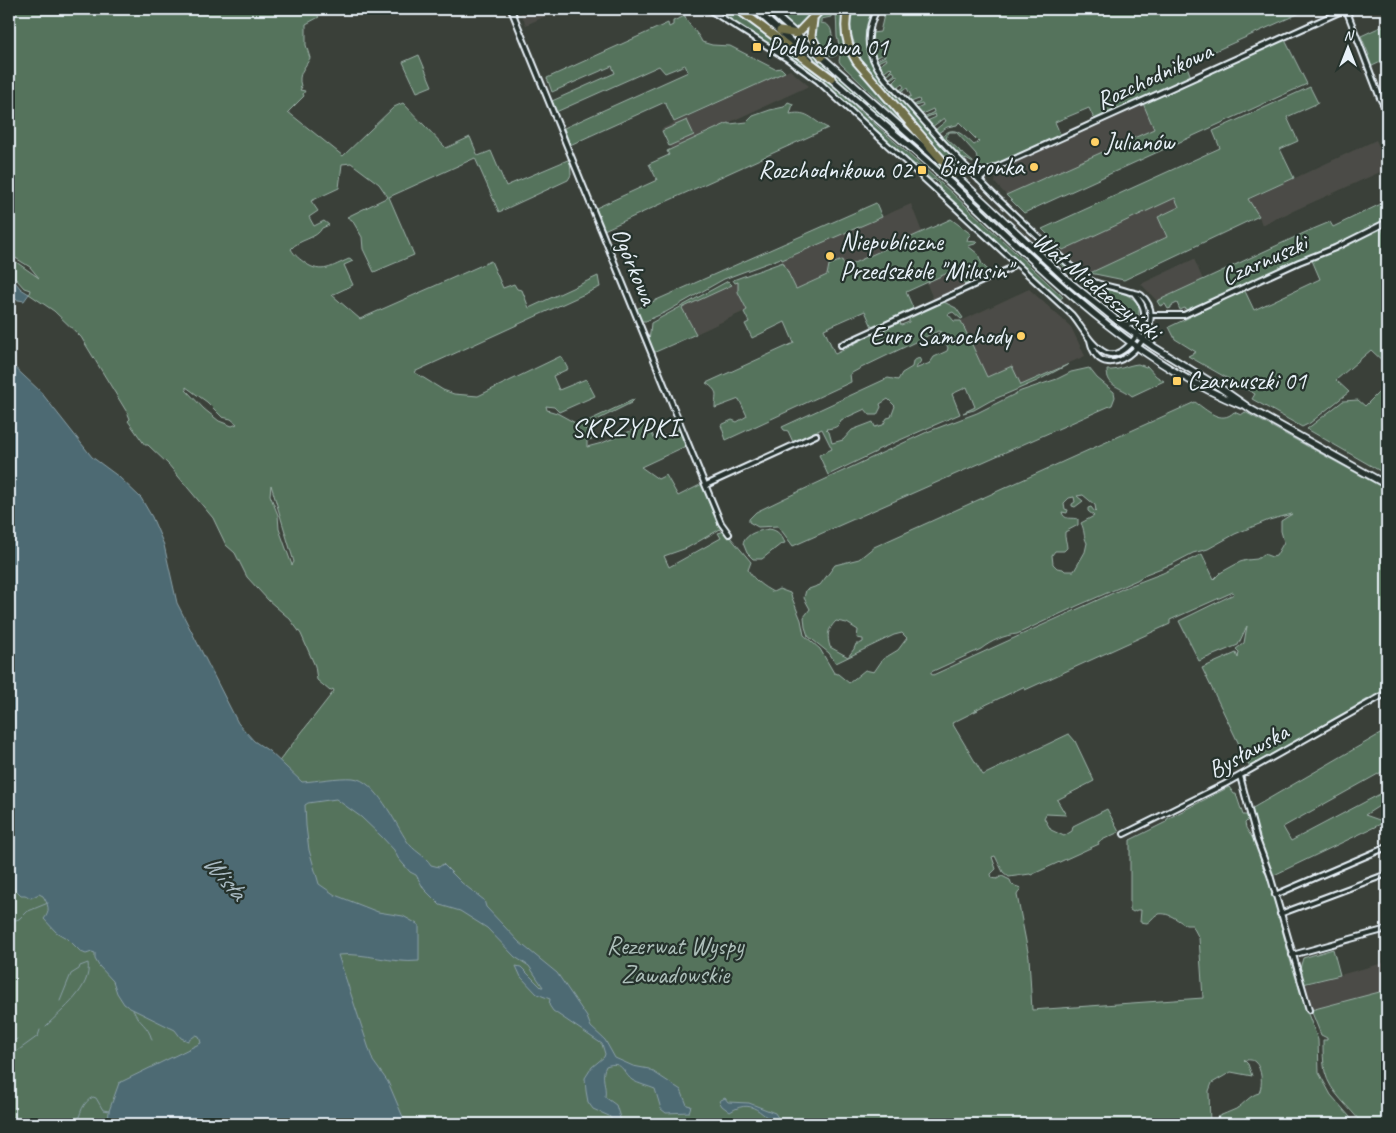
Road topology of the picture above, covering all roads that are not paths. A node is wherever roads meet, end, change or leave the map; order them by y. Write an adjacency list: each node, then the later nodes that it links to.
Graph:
1 (511, 9): 32 (street, Ogórkowa)
2 (708, 9): 19 (street, Wał Miedzeszyński)
3 (738, 9): 14 (highway)
4 (755, 9): 11 (main road, Wał Miedzeszyński)
5 (768, 9): 12 (main road, Wał Miedzeszyński)
6 (821, 9): 10 (highway)
7 (848, 9): 16 (highway)
8 (877, 9): 17 (street)
9 (1346, 9): 15 (street); 17 (street, Rozchodnikowa)
10 (814, 18): 12 (highway); 13 (highway)
11 (780, 31): 12 (highway); 14 (main road, Wał Miedzeszyński)
12 (797, 34): 13 (main road, Wał Miedzeszyński)
13 (822, 57): 16 (main road, Wał Miedzeszyński)
14 (831, 78): 27 (main road, Wał Miedzeszyński)
15 (1387, 111)
16 (954, 174): 23 (main road, Wał Miedzeszyński)
17 (979, 180): 20 (street)
18 (1387, 222): 21 (street, Czarnuszki)
19 (1015, 263): 25 (street, Wał Miedzeszyński); 28 (street)
20 (1134, 293): 21 (street); 22 (street)
21 (1151, 315): 26 (street)
22 (1144, 320): 23 (street); 24 (street)
23 (1120, 323): 24 (main road, Wał Miedzeszyński)
24 (1137, 335): 26 (main road, Wał Miedzeszyński); 27 (street)
25 (1090, 339): 27 (street); 29 (street)
26 (1142, 339): 29 (street); 30 (main road, Wał Miedzeszyński)
27 (1131, 342): 29 (main road, Wał Miedzeszyński)
28 (841, 345)
29 (1137, 346): 30 (main road, Wał Miedzeszyński)
30 (1252, 410): 33 (main road, Wał Miedzeszyński)
31 (816, 435): 32 (street)
32 (706, 485): 34 (street, Ogórkowa)
33 (1387, 485)
34 (729, 534)
35 (1387, 693): 36 (street, Bysławska)
36 (1240, 776): 37 (street, Bysławska); 40 (street)
37 (1124, 834)
38 (1387, 847): 40 (street)
39 (1387, 874): 41 (street)
40 (1275, 895): 41 (street)
41 (1280, 914): 43 (street)
42 (1387, 929): 43 (street)
43 (1292, 955): 44 (street)
44 (1309, 1010)

